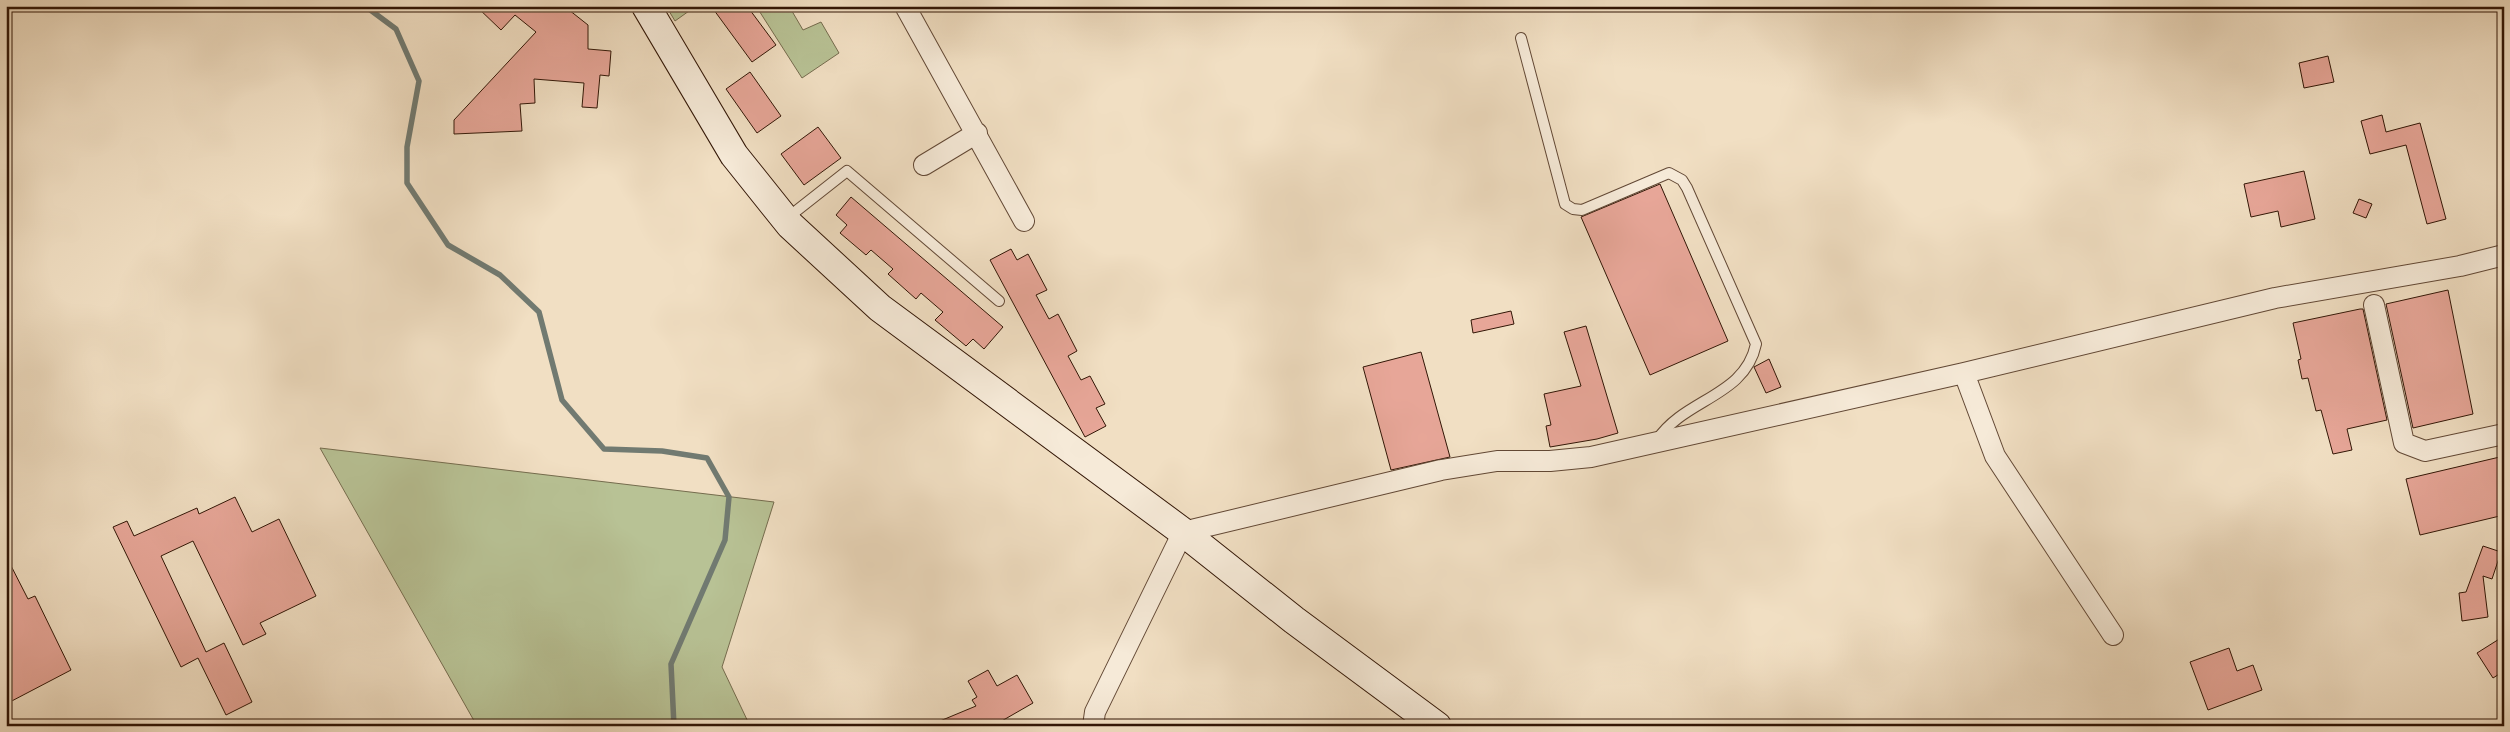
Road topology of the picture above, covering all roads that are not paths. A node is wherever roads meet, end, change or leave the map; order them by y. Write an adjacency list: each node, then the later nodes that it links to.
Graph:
1 (646, 6): 6 (main road)
2 (909, 7): 4 (street)
3 (1521, 38): 13 (lane)
4 (977, 133): 5 (street); 7 (street)
5 (924, 165)
6 (786, 218): 9 (lane); 14 (main road)
7 (1024, 221)
8 (2504, 255): 11 (street)
9 (999, 301)
10 (2374, 305): 12 (street)
11 (1964, 373): 13 (street); 15 (street)
12 (2504, 434)
13 (1656, 441): 14 (street)
14 (1183, 532): 16 (street); 17 (main road)
15 (2113, 635)
16 (1093, 726)
17 (1437, 726)

